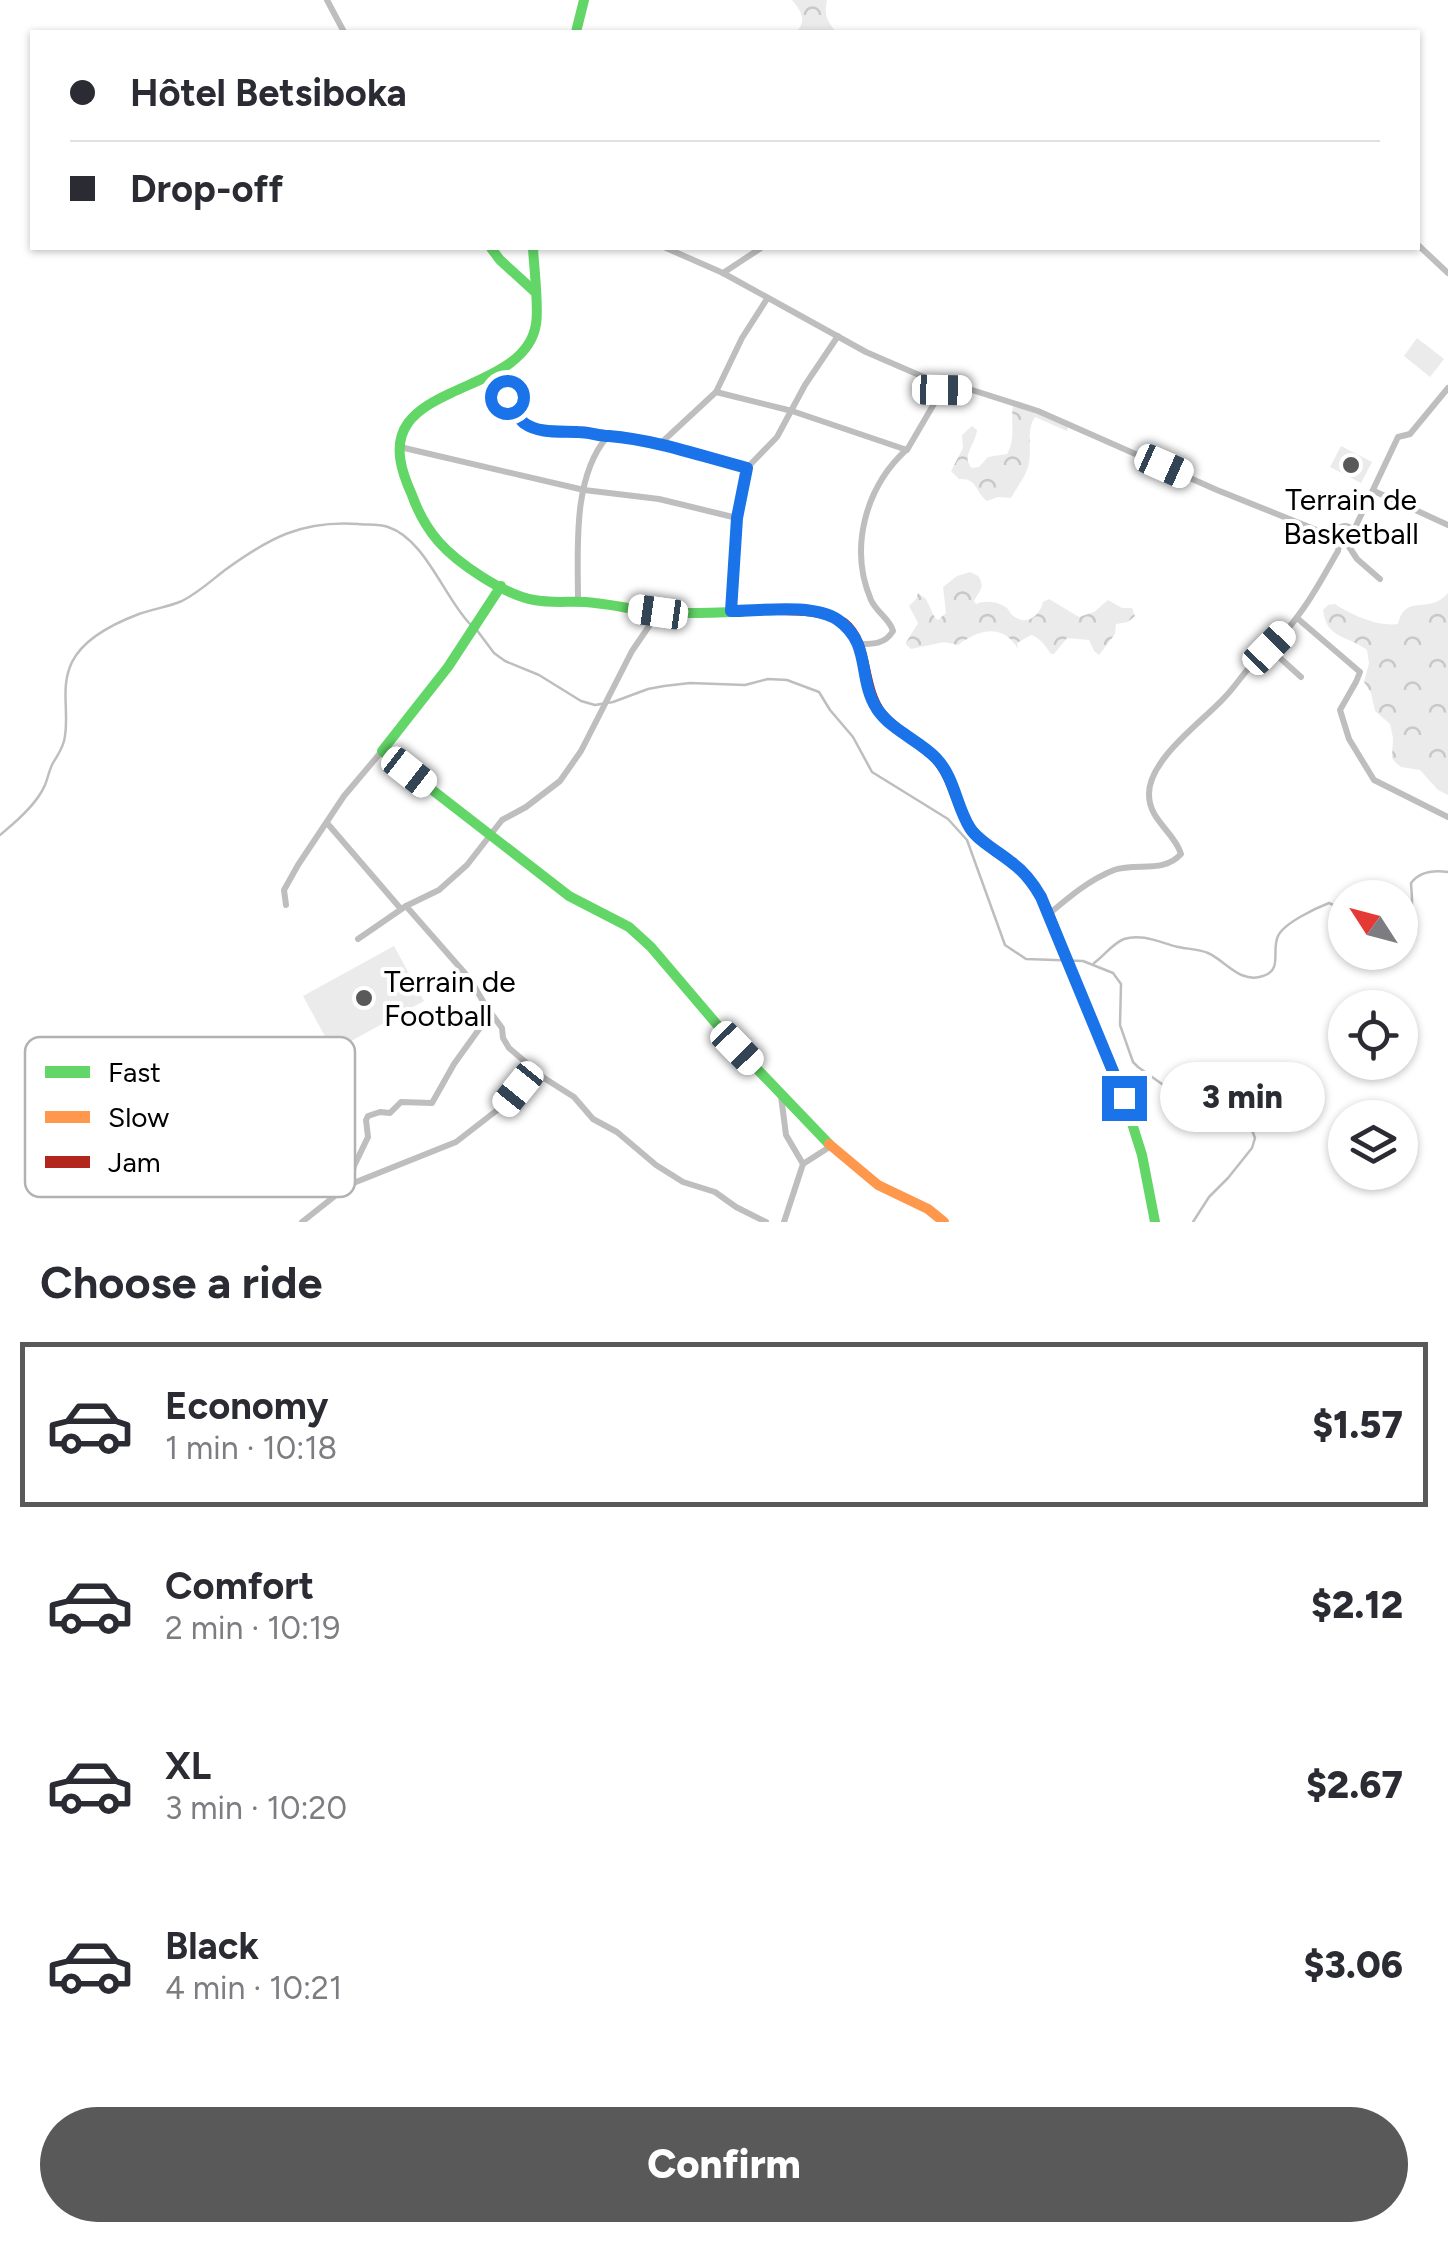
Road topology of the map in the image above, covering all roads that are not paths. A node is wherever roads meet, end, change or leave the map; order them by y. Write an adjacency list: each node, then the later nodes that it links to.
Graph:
1 (328, 0): 3 (street)
2 (584, 0): 4 (main road)
3 (343, 30)
4 (576, 30)
5 (1420, 247): 10 (street)
6 (492, 250): 12 (main road)
7 (533, 250): 12 (main road)
8 (670, 250): 11 (street)
9 (758, 250): 11 (street)
10 (1448, 273)
11 (724, 274): 13 (street)
12 (534, 292): 15 (main road)
13 (768, 299): 14 (street); 18 (street)
14 (838, 336): 17 (street); 19 (street)
15 (498, 373): 20 (street); 22 (main road)
16 (1448, 388): 26 (street)
17 (942, 390): 23 (street); 30 (street)
18 (716, 392): 19 (street); 21 (street)
19 (792, 412): 23 (street); 24 (street)
20 (606, 436): 21 (street); 25 (street)
21 (662, 444): 24 (street)
22 (400, 447): 25 (street); 34 (main road)
23 (907, 450): 39 (street)
24 (747, 468): 27 (street)
25 (584, 490): 27 (street); 35 (street)
26 (1374, 491): 28 (street); 29 (street)
27 (737, 518): 36 (street)
28 (1448, 525)
29 (1349, 530): 30 (street); 31 (street); 31 (street); 32 (street)
30 (1316, 531): 31 (street)
31 (1342, 540): 32 (street); 38 (street)
32 (1353, 552): 33 (street)
33 (1380, 580)
34 (501, 586): 35 (main road); 42 (main road)
35 (578, 600): 37 (main road)
36 (731, 611): 37 (main road); 39 (main road)
37 (658, 612): 45 (street)
38 (1297, 618): 40 (street); 43 (street)
39 (860, 644): 48 (main road)
40 (1269, 648): 41 (street); 48 (street)
41 (1301, 677)
42 (382, 751): 44 (street); 45 (main road)
43 (1448, 817)
44 (327, 823): 46 (street); 47 (street)
45 (491, 835): 47 (street); 52 (main road)
46 (286, 905)
47 (404, 908): 49 (street); 50 (street)
48 (1049, 914): 58 (main road)
49 (358, 939)
50 (487, 1008): 51 (street); 54 (street)
51 (544, 1078): 56 (street); 60 (street)
52 (781, 1094): 53 (main road); 55 (street)
53 (831, 1146): 55 (street); 62 (main road)
54 (355, 1164)
55 (803, 1164): 61 (street)
56 (355, 1182)
57 (334, 1197): 59 (street)
58 (1154, 1215)
59 (302, 1222)
60 (766, 1222)
61 (784, 1222)
62 (944, 1222)

